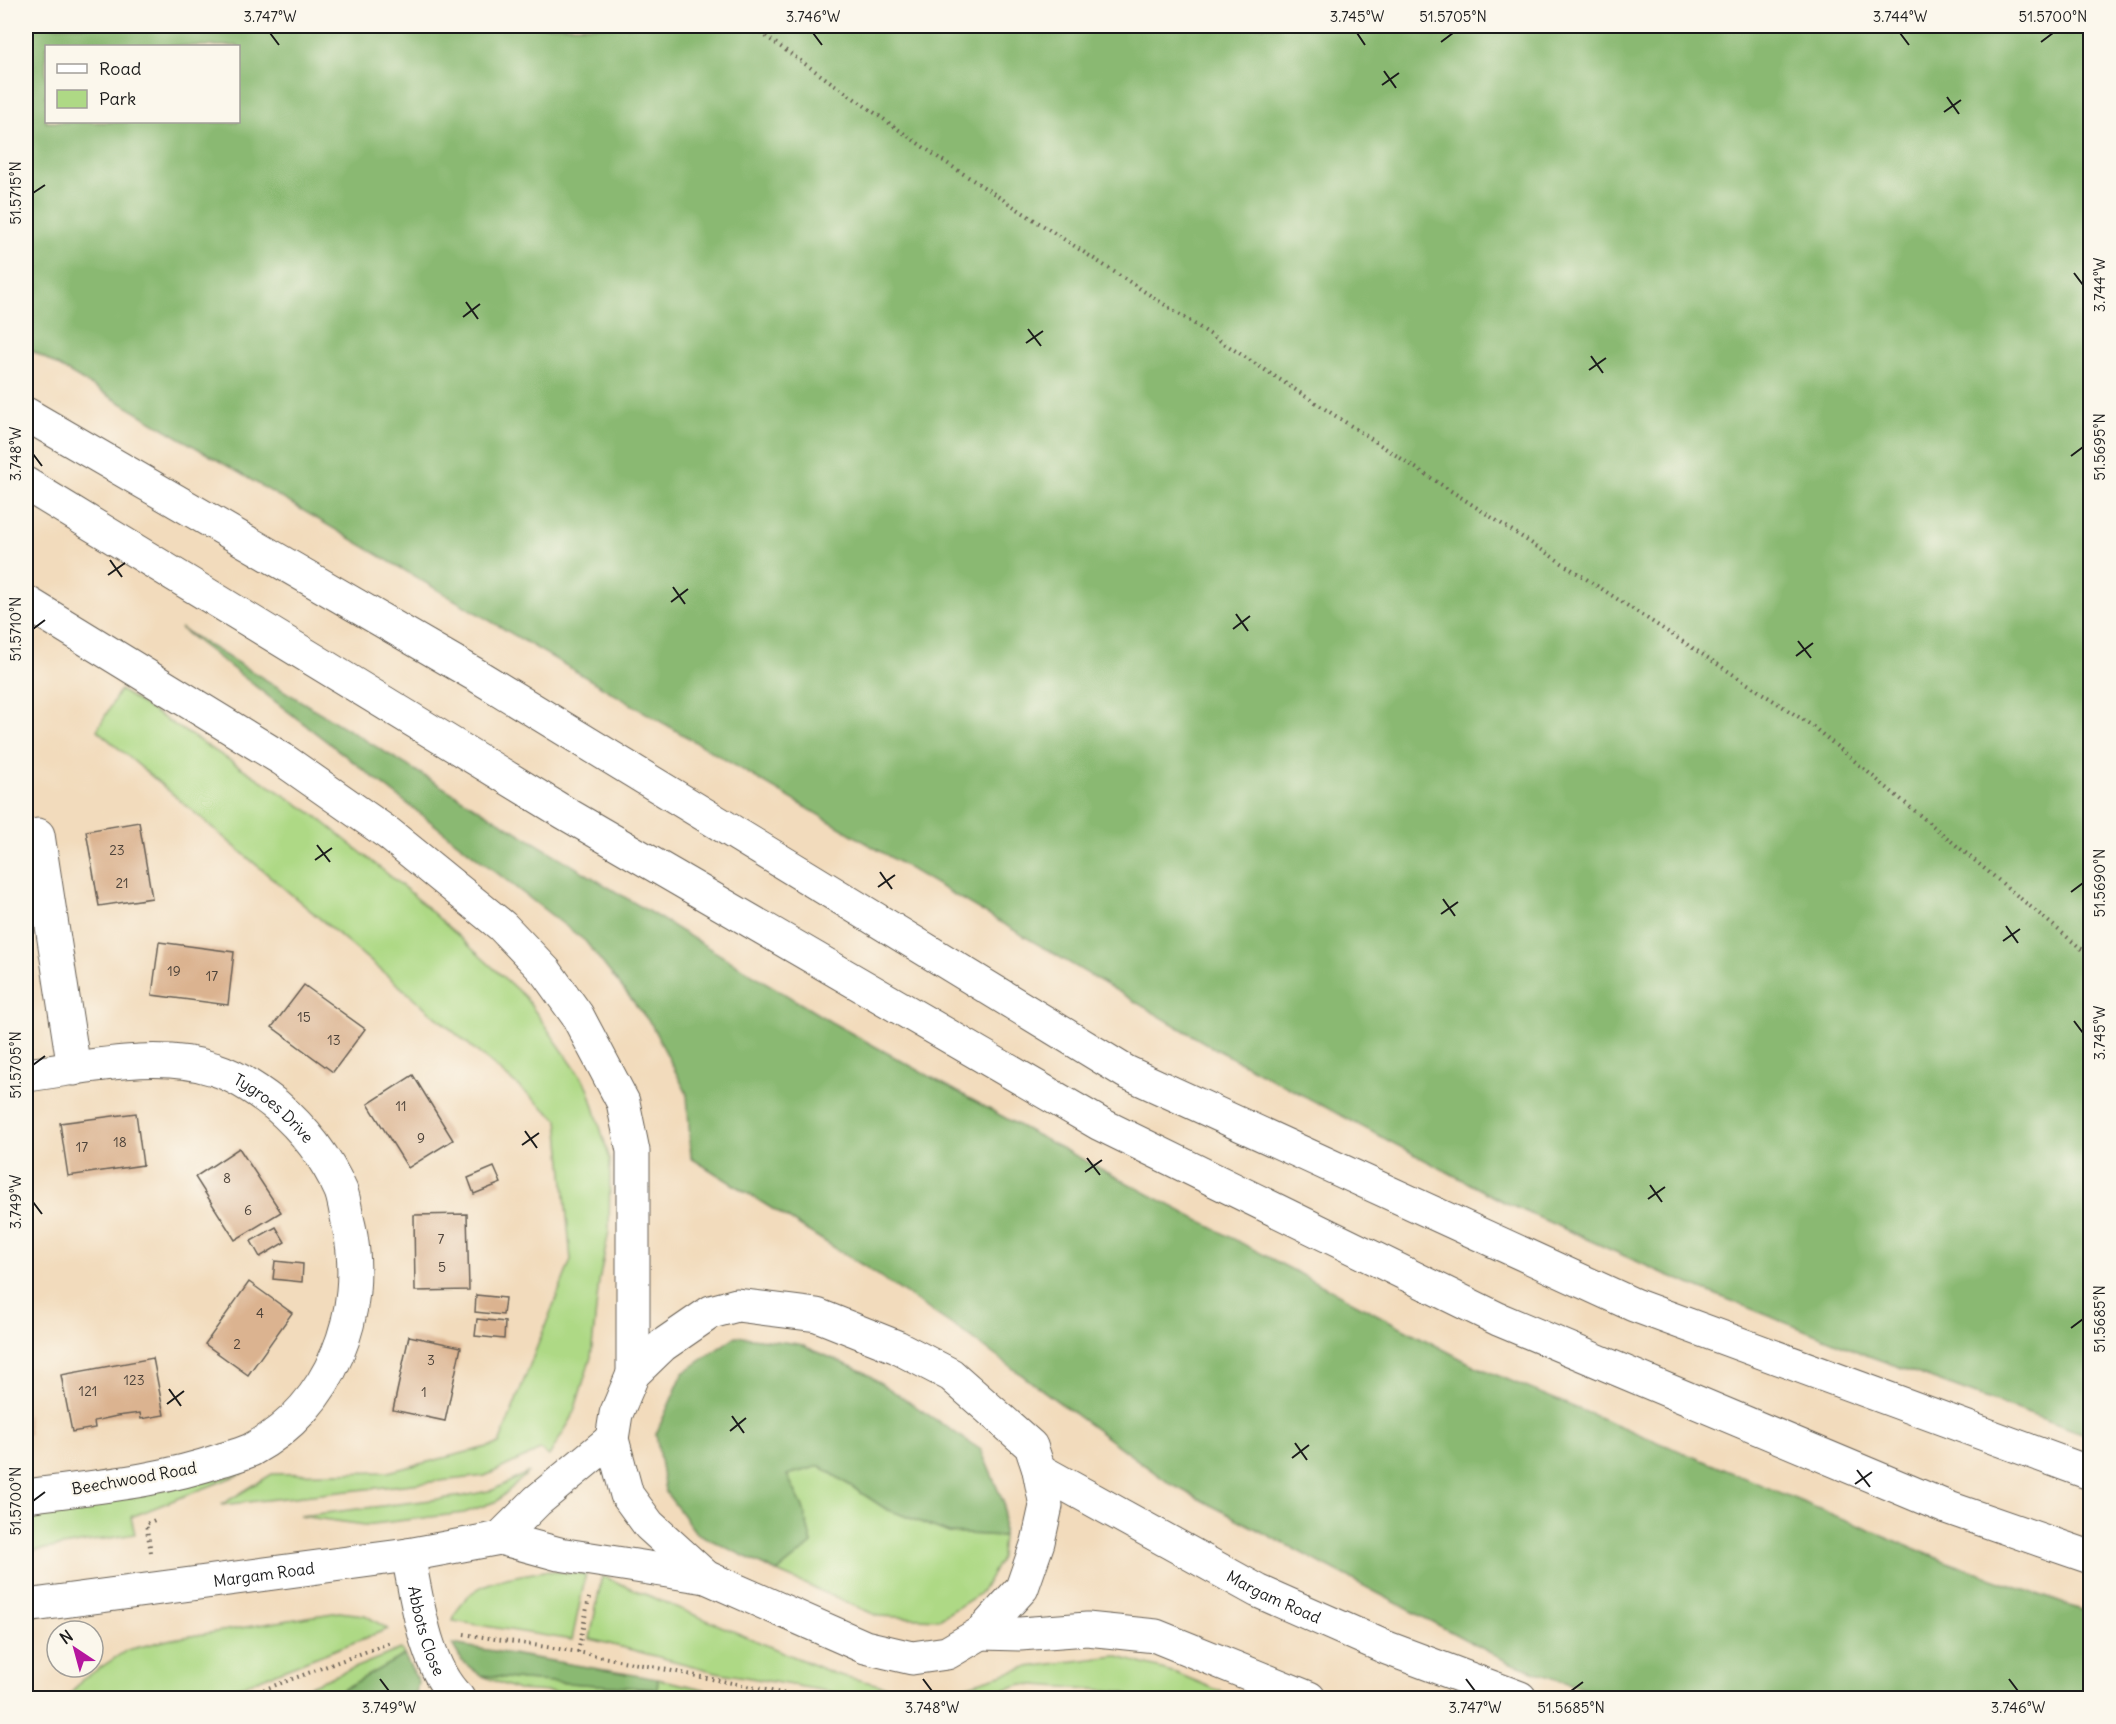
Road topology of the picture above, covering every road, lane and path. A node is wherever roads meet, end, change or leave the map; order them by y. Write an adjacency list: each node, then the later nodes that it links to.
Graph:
1 (750, 26): 6 (path)
2 (26, 414): 13 (main road)
3 (26, 484): 17 (main road)
4 (26, 602): 9 (main road)
5 (38, 835): 7 (main road)
6 (2091, 956)
7 (74, 1069): 8 (main road, Tygroes Drive); 11 (main road, Tygroes Drive)
8 (26, 1075)
9 (633, 1374): 10 (main road); 12 (main road)
10 (612, 1439): 15 (main road); 18 (main road)
11 (207, 1465): 14 (main road, Beechwood Road)
12 (1039, 1470): 21 (main road); 28 (main road, Margam Road)
13 (2091, 1473)
14 (26, 1496)
15 (500, 1538): 16 (main road, Margam Road); 18 (main road, Margam Road)
16 (408, 1555): 20 (main road, Margam Road); 22 (main road, Abbots Close)
17 (2091, 1557)
18 (706, 1576): 21 (main road)
19 (589, 1596): 23 (path)
20 (26, 1606)
21 (981, 1633): 27 (main road)
22 (425, 1634): 23 (path); 24 (path); 25 (main road, Abbots Close)
23 (578, 1652): 26 (path)
24 (241, 1698)
25 (458, 1698)
26 (806, 1698)
27 (1309, 1698)
28 (1520, 1698)

